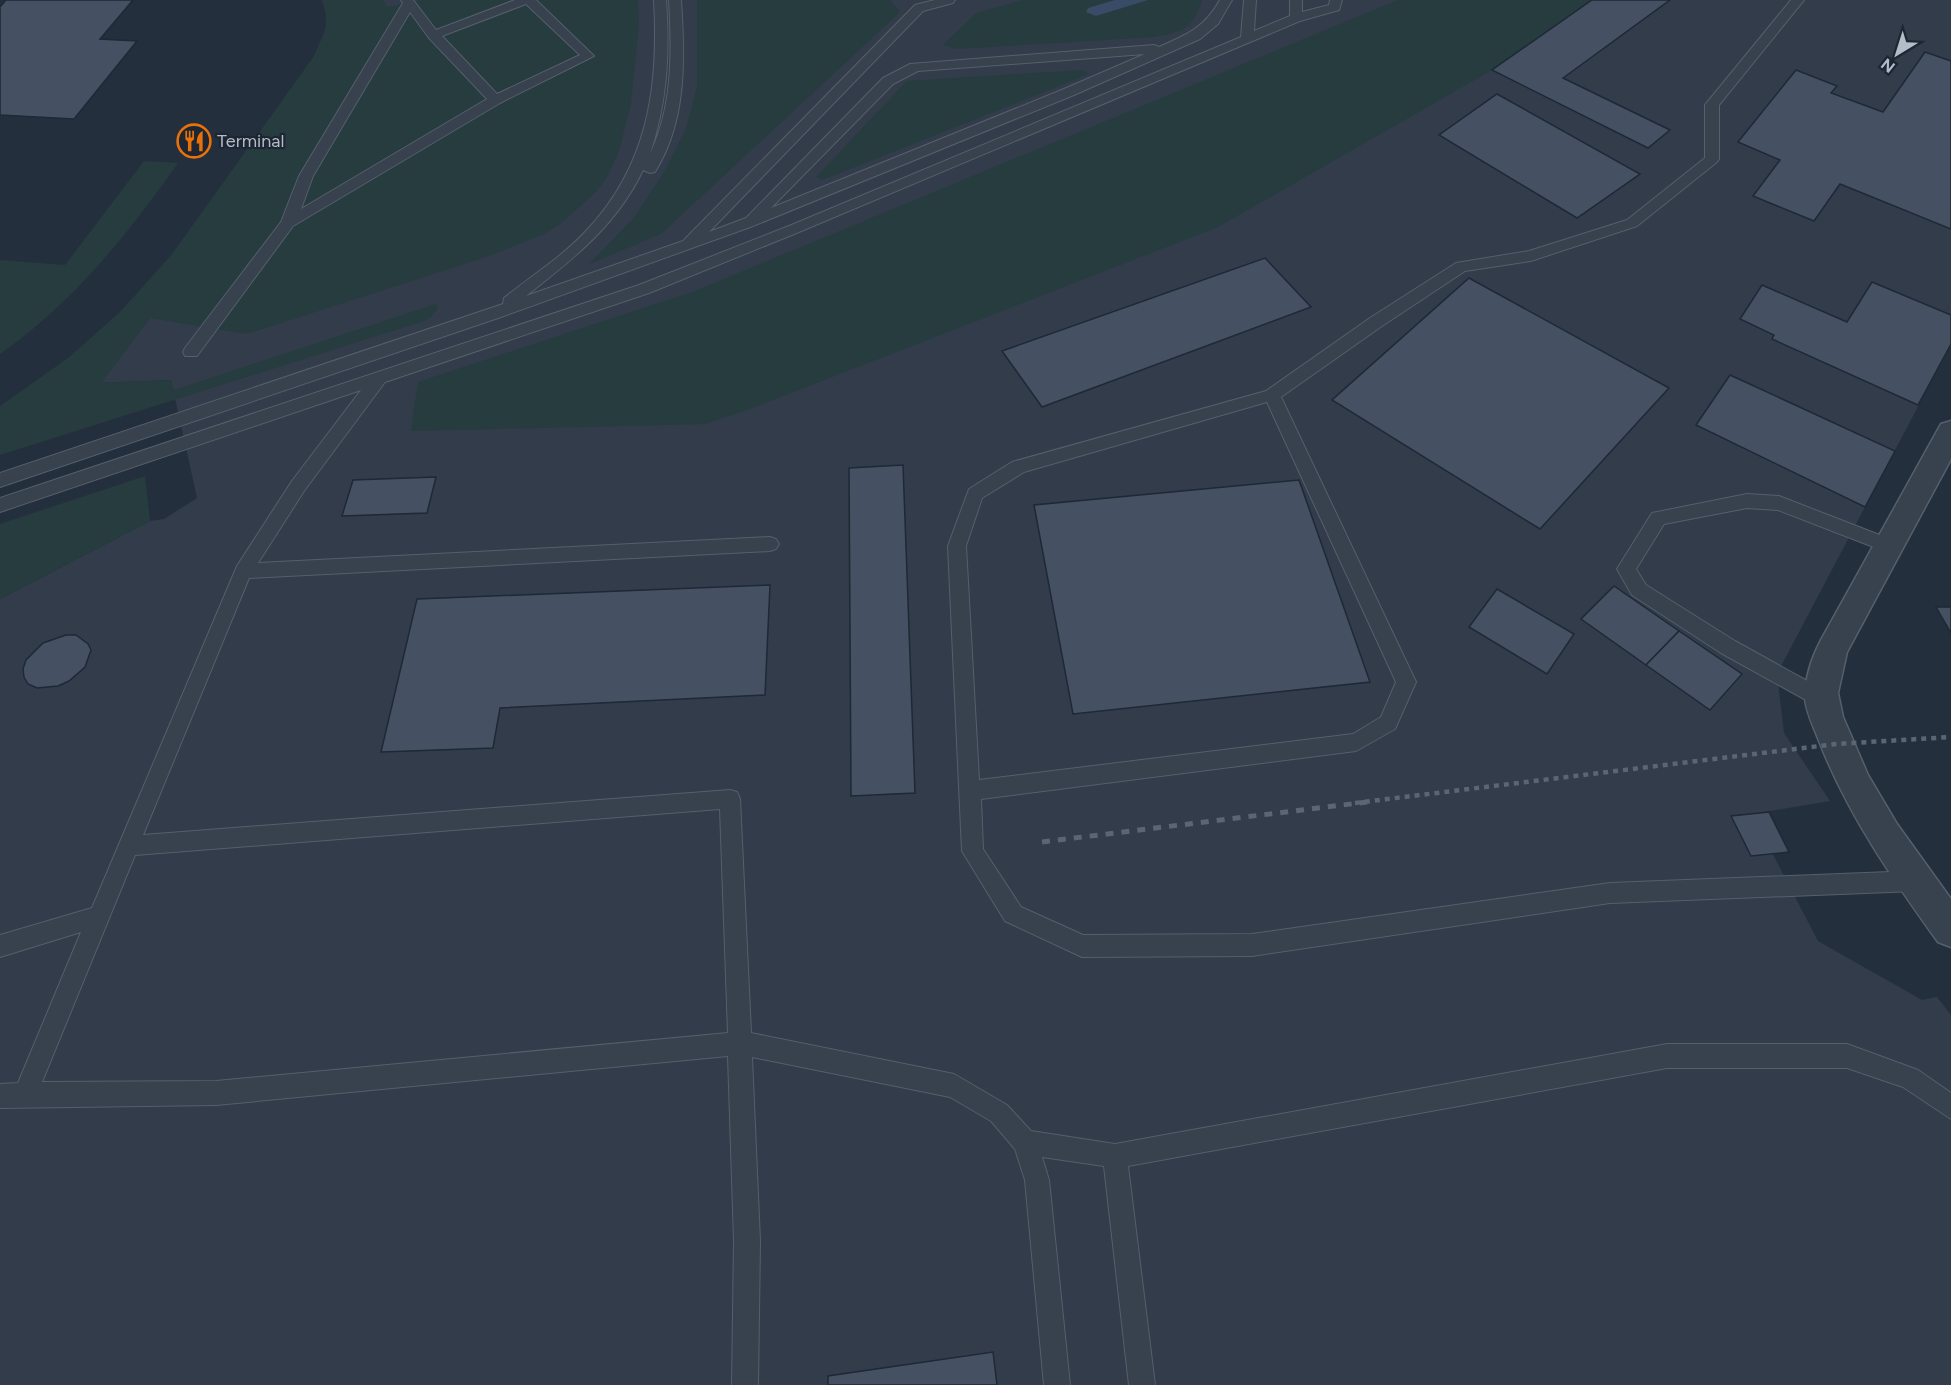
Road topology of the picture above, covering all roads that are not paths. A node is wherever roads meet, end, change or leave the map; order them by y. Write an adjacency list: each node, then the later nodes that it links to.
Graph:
1 (528, 0): 14 (lane); 17 (lane)
2 (660, 0): 23 (lane)
3 (675, 0): 22 (lane)
4 (949, 0): 11 (lane)
5 (1226, 0): 16 (lane)
6 (1250, 0): 15 (lane)
7 (1296, 0): 13 (lane)
8 (1351, 0): 12 (lane)
9 (1798, 0): 27 (lane)
10 (408, 1): 14 (lane); 18 (lane)
11 (916, 4): 20 (lane)
12 (1335, 4): 13 (lane)
13 (1296, 18): 15 (lane)
14 (434, 35): 17 (lane)
15 (1247, 40): 21 (lane)
16 (1169, 48): 19 (lane); 19 (lane)
17 (495, 100): 18 (lane)
18 (288, 223): 24 (lane)
19 (748, 223): 20 (lane)
20 (685, 246): 21 (lane); 22 (lane)
21 (644, 289): 25 (lane)
22 (522, 303): 23 (lane); 25 (lane)
23 (495, 313): 26 (lane); 29 (lane)
24 (190, 352)
25 (398, 371): 26 (lane); 33 (lane)
26 (377, 378): 30 (lane); 33 (lane)
27 (1272, 395): 35 (lane); 35 (lane)
28 (1951, 432): 32 (street)
29 (0, 480)
30 (0, 505)
31 (770, 544): 33 (lane)
32 (1889, 546): 34 (street); 34 (lane)
33 (249, 571): 36 (lane)
34 (1822, 699): 37 (street)
35 (970, 791): 37 (lane)
36 (129, 846): 38 (lane); 41 (lane)
37 (1916, 880): 39 (street)
38 (100, 916): 40 (lane); 42 (lane)
39 (1951, 929)
40 (0, 946)
41 (741, 1043): 42 (lane); 45 (lane); 47 (lane)
42 (25, 1094): 43 (lane)
43 (0, 1096)
44 (1951, 1107): 46 (lane)
45 (1025, 1142): 46 (lane); 48 (lane)
46 (1115, 1156): 49 (lane)
47 (745, 1385)
48 (1057, 1385)
49 (1142, 1385)

